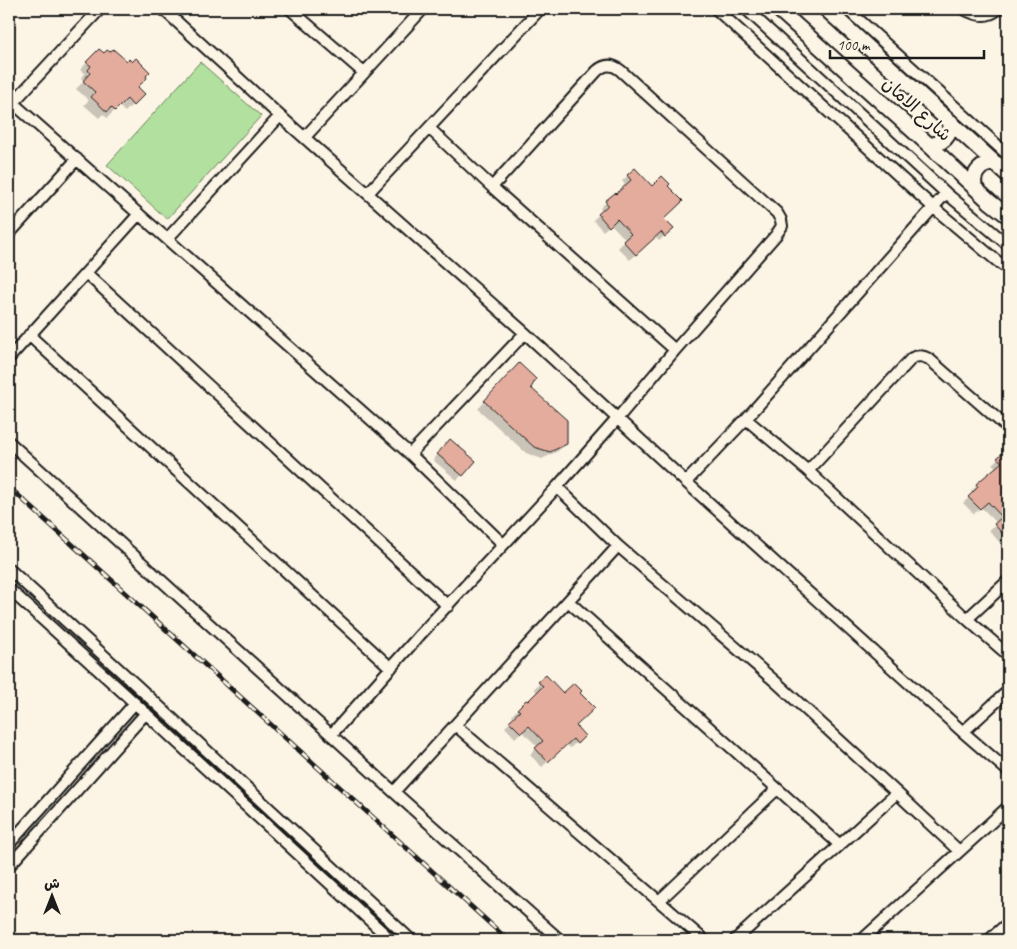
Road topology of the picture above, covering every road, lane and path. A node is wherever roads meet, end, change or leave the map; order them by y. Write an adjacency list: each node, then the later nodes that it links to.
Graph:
1 (100, 9): 14 (street)
2 (163, 9): 15 (street)
3 (290, 9): 13 (street)
4 (423, 9): 13 (street)
5 (540, 9): 17 (street)
6 (716, 9): 28 (street)
7 (746, 9): 27 (street)
8 (778, 9): 19 (street, شارع الامان)
9 (826, 9): 16 (street, شارع الامان)
10 (846, 9): 20 (street)
11 (964, 9): 12 (street)
12 (998, 9)
13 (364, 73): 18 (street)
14 (11, 106): 21 (street)
15 (280, 116): 18 (street); 32 (street)
16 (951, 122): 19 (street); 22 (street, شارع الامان)
17 (429, 128): 24 (street); 26 (street)
18 (305, 137): 26 (street)
19 (929, 145): 25 (street, شارع الامان)
20 (1008, 155)
21 (77, 159): 29 (street); 31 (street)
22 (997, 164): 23 (street, شارع الامان); 25 (street)
23 (1008, 175)
24 (492, 188): 38 (street); 38 (street)
25 (975, 188): 30 (street, شارع الامان)
26 (368, 193): 36 (street)
27 (946, 193): 28 (street); 33 (street)
28 (934, 208): 34 (street); 41 (street)
29 (139, 214): 32 (street); 35 (street)
30 (1008, 216)
31 (9, 234)
32 (167, 239): 44 (street)
33 (1008, 245)
34 (1008, 269)
35 (86, 273): 37 (street); 54 (street)
36 (525, 333): 40 (street); 44 (street)
37 (30, 335): 39 (street); 57 (street)
38 (675, 350): 40 (street)
39 (9, 358)
40 (618, 419): 46 (street); 47 (street)
41 (746, 419): 45 (street); 46 (street)
42 (1008, 426): 45 (street)
43 (9, 442): 65 (street)
44 (410, 454): 48 (street)
45 (808, 471): 55 (street)
46 (686, 482): 64 (street)
47 (557, 487): 48 (street); 49 (street)
48 (504, 544): 54 (street)
49 (618, 546): 53 (street); 69 (street)
50 (9, 569): 58 (street)
51 (1008, 581): 55 (street)
52 (9, 589): 60 (street)
53 (568, 601): 63 (street); 67 (street)
54 (448, 606): 57 (street)
55 (967, 619): 56 (street)
56 (1008, 655)
57 (391, 668): 65 (street)
58 (136, 685): 60 (street); 78 (street)
59 (1008, 691): 64 (street)
60 (126, 695): 61 (street)
61 (134, 703): 62 (street); 71 (street)
62 (146, 713): 74 (street); 77 (street)
63 (455, 725): 68 (street); 75 (street)
64 (963, 732): 66 (street)
65 (331, 735): 68 (street)
66 (1008, 771)
67 (777, 789): 72 (street); 75 (street)
68 (394, 792): 79 (street)
69 (897, 793): 72 (street); 73 (street)
70 (1008, 807): 73 (street)
71 (9, 844)
72 (840, 845): 81 (street)
73 (959, 852): 82 (street)
74 (9, 866)
75 (659, 901): 80 (street)
76 (1008, 923): 83 (street)
77 (391, 940)
78 (411, 940)
79 (560, 940)
80 (704, 940)
81 (735, 940)
82 (862, 940)
83 (989, 940)

